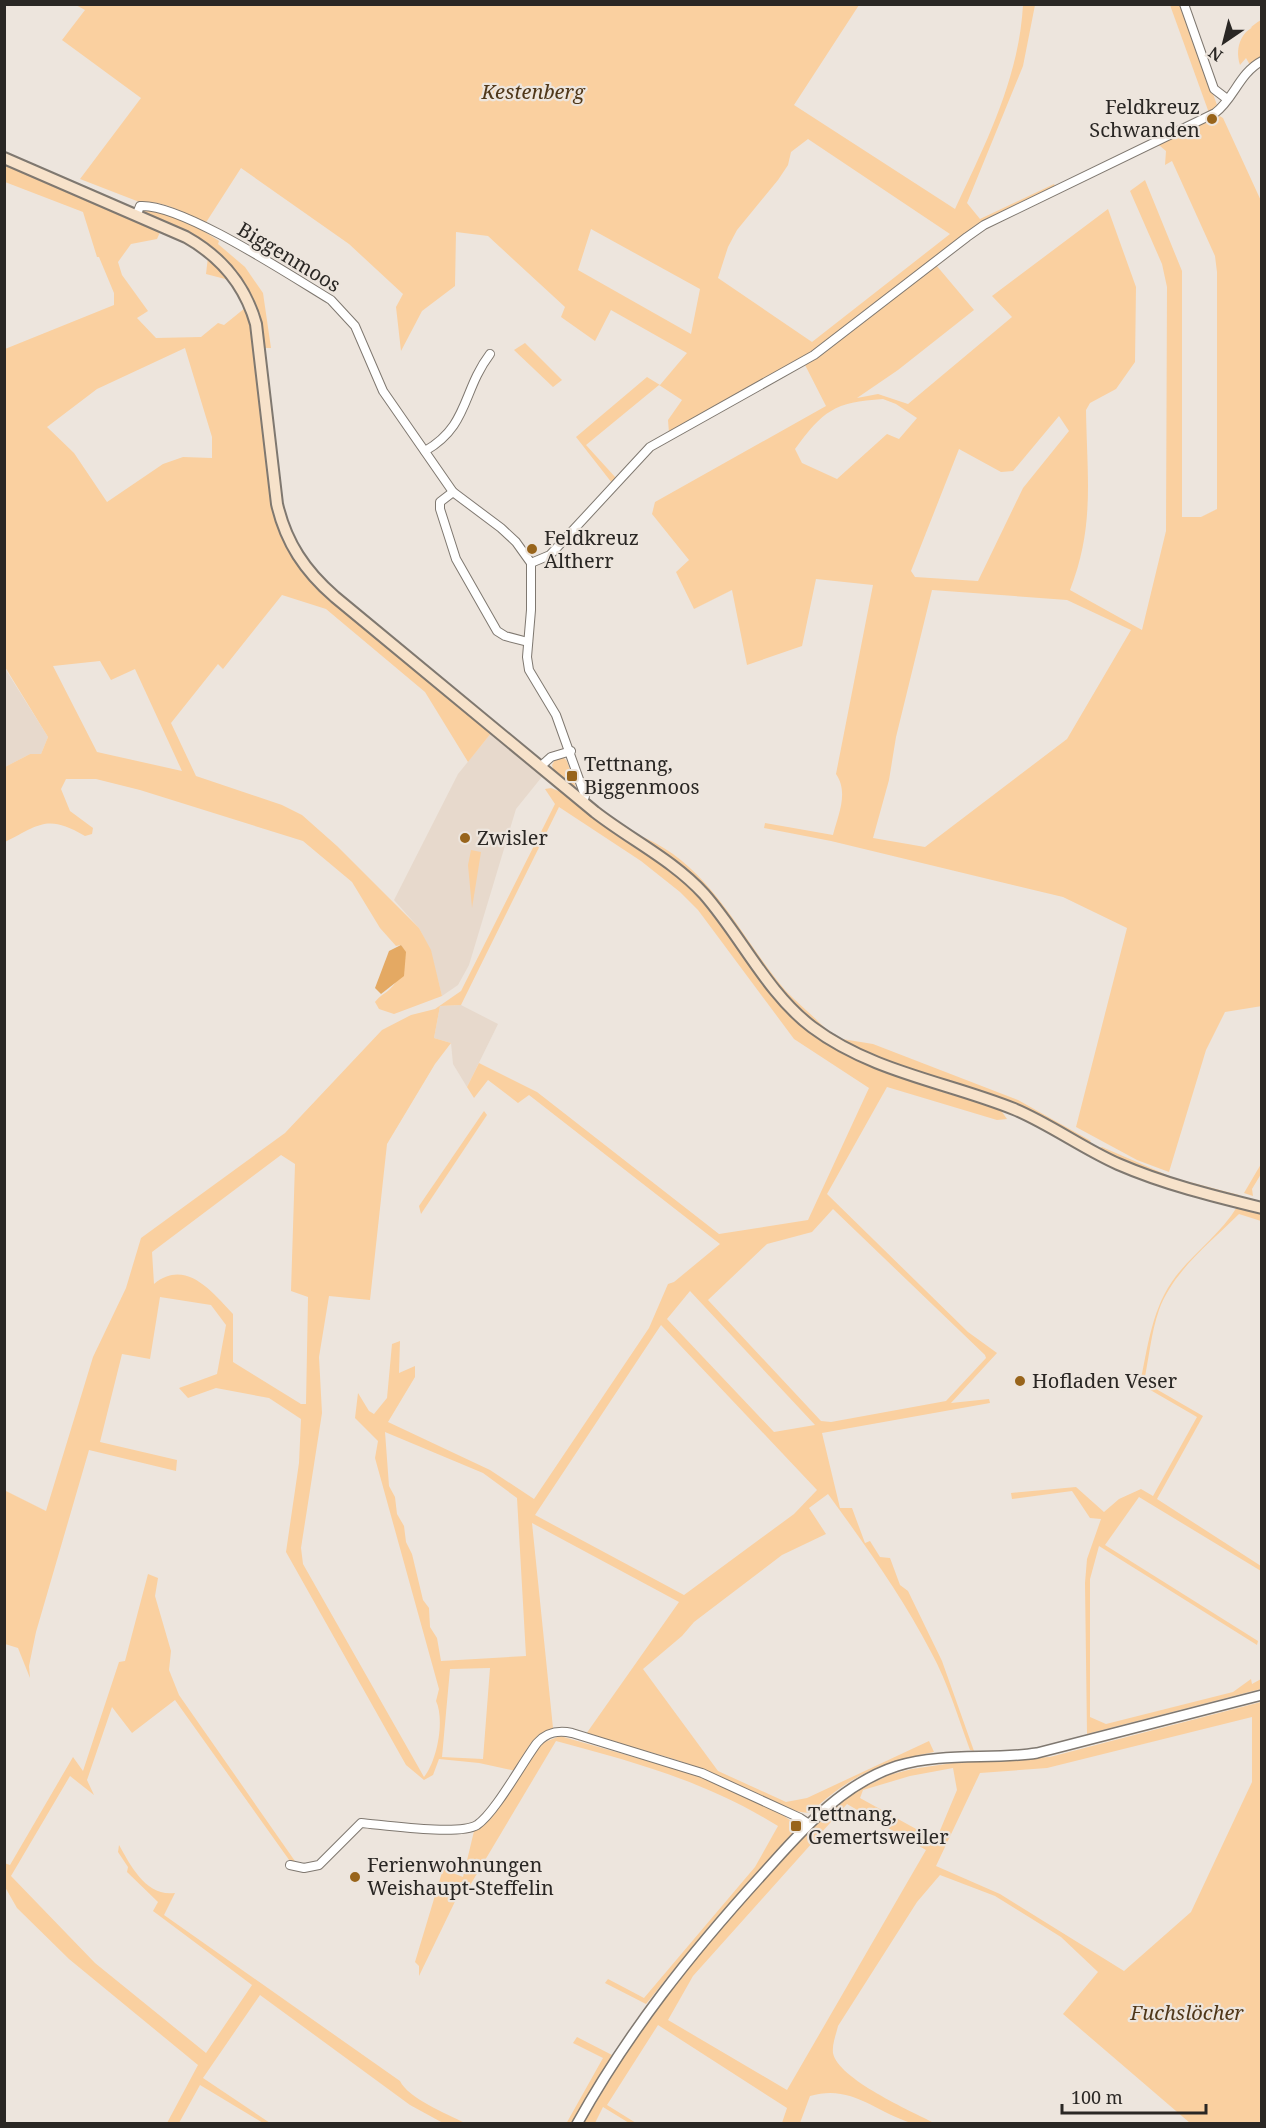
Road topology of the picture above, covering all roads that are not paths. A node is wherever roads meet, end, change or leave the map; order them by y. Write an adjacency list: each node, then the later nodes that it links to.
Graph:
1 (1184, 4): 3 (street)
2 (1262, 61): 3 (street)
3 (1227, 99): 9 (street)
4 (4, 158): 5 (main road)
5 (137, 214): 7 (street, Biggenmoos); 12 (main road)
6 (490, 354): 7 (street)
7 (425, 451): 8 (street, Biggenmoos)
8 (453, 492): 9 (street, Biggenmoos); 10 (street)
9 (531, 563): 10 (street)
10 (528, 642): 11 (street)
11 (571, 752): 12 (street); 13 (street)
12 (541, 766): 13 (main road)
13 (583, 802): 14 (main road)
14 (1262, 1208)
15 (1262, 1695): 16 (street)
16 (809, 1824): 17 (street); 18 (street)
17 (290, 1865)
18 (578, 2124)

